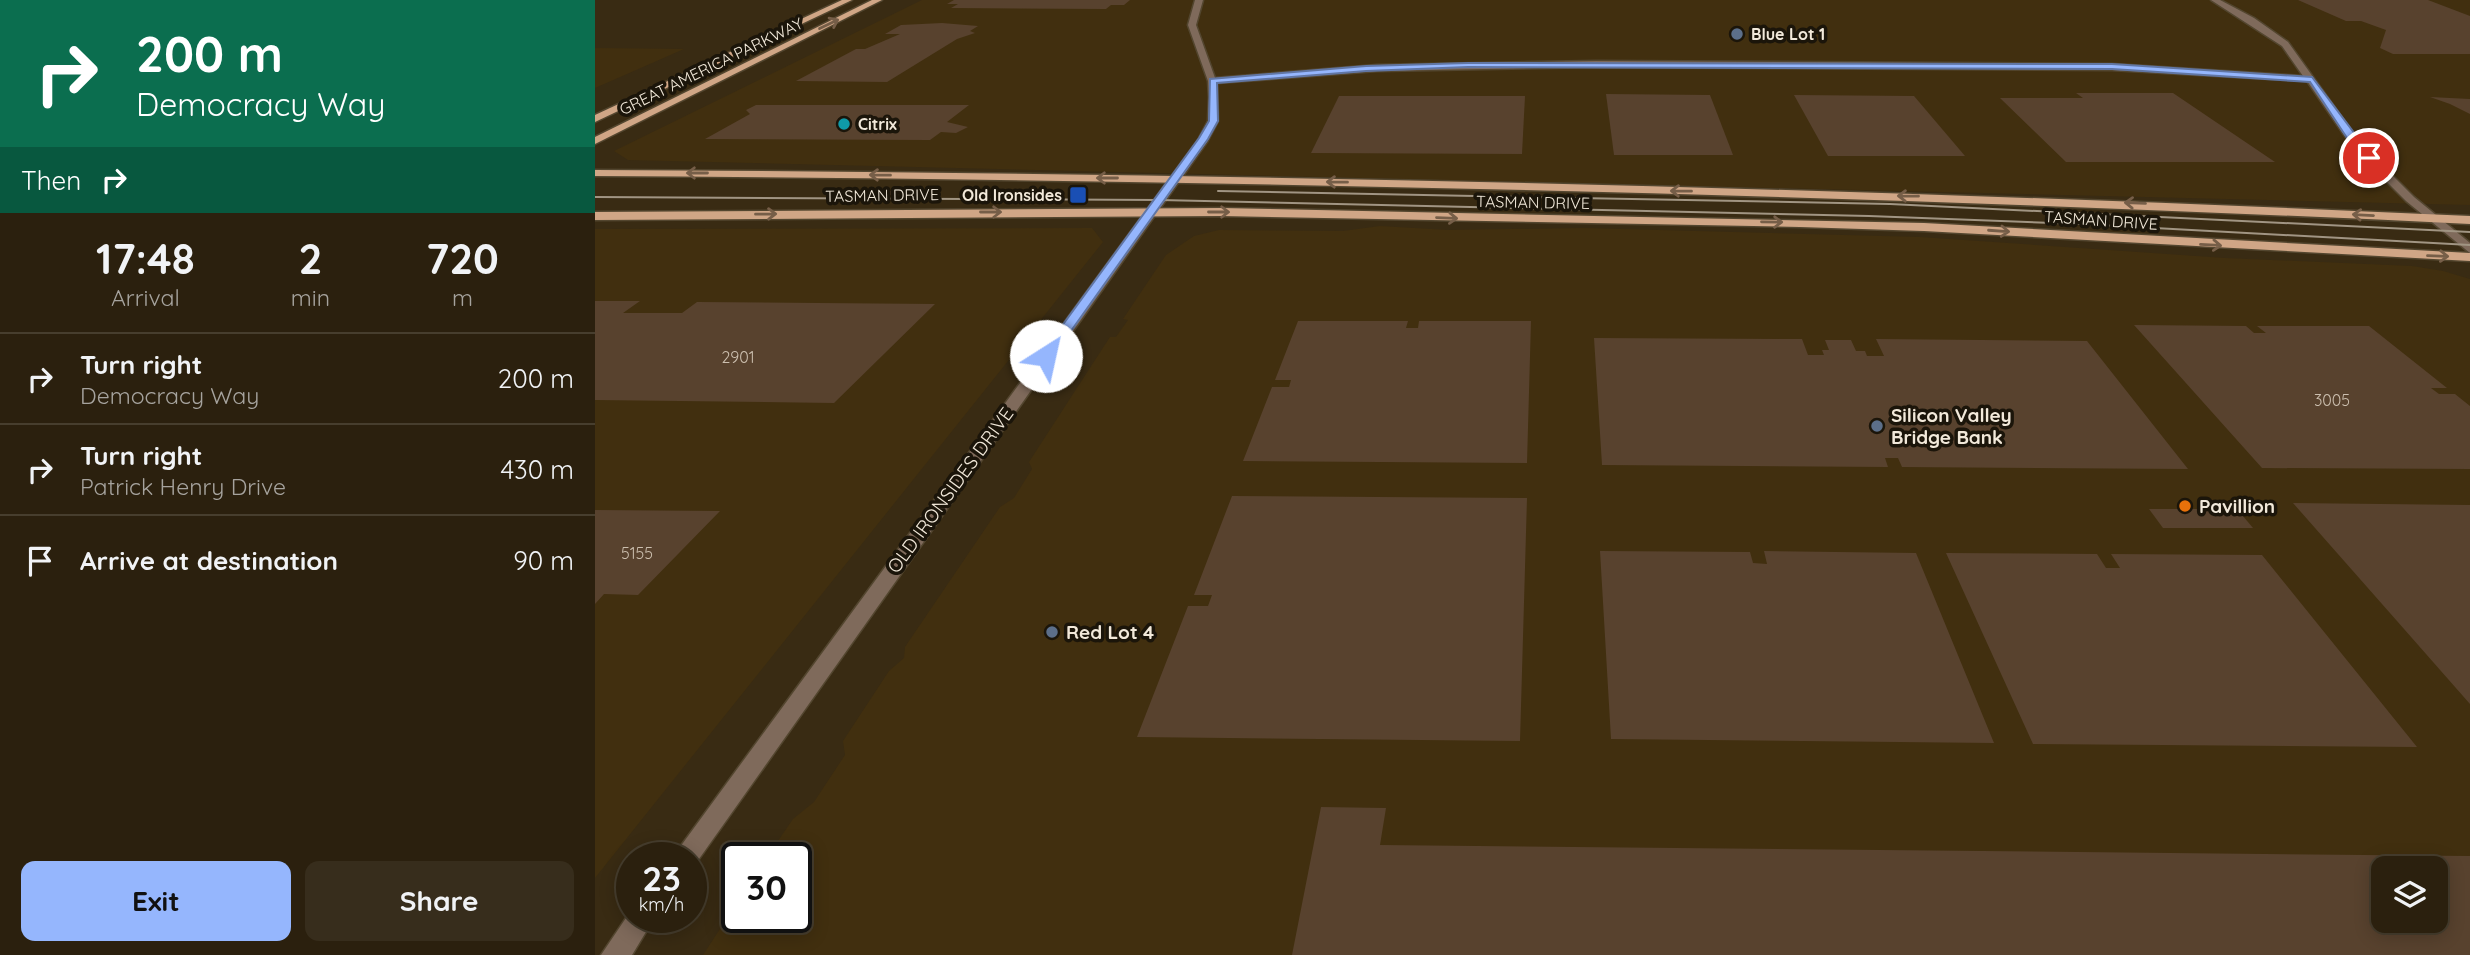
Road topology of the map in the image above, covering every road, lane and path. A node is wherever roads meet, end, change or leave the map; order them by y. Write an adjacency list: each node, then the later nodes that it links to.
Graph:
1 (849, 0): 7 (main road, GREAT AMERICA PARKWAY)
2 (878, 0): 8 (main road, GREAT AMERICA PARKWAY, one-way to 2)
3 (1199, 0): 6 (street, OLD IRONSIDES DRIVE)
4 (2215, 0): 5 (street)
5 (2312, 79): 6 (street); 13 (street)
6 (1212, 81): 10 (street, OLD IRONSIDES DRIVE)
7 (595, 119)
8 (595, 141)
9 (595, 173): 10 (main road, TASMAN DRIVE, one-way to 9)
10 (1176, 178): 11 (street, OLD IRONSIDES DRIVE); 13 (main road, TASMAN DRIVE, one-way to 10)
11 (1151, 212): 12 (main road, TASMAN DRIVE, one-way to 11); 16 (main road, TASMAN DRIVE, one-way to 16); 17 (street, OLD IRONSIDES DRIVE)
12 (595, 216)
13 (2431, 218): 14 (main road, TASMAN DRIVE); 15 (street)
14 (2470, 220)
15 (2470, 249)
16 (2470, 257)
17 (697, 842)
18 (631, 933): 19 (street)
19 (615, 955)

